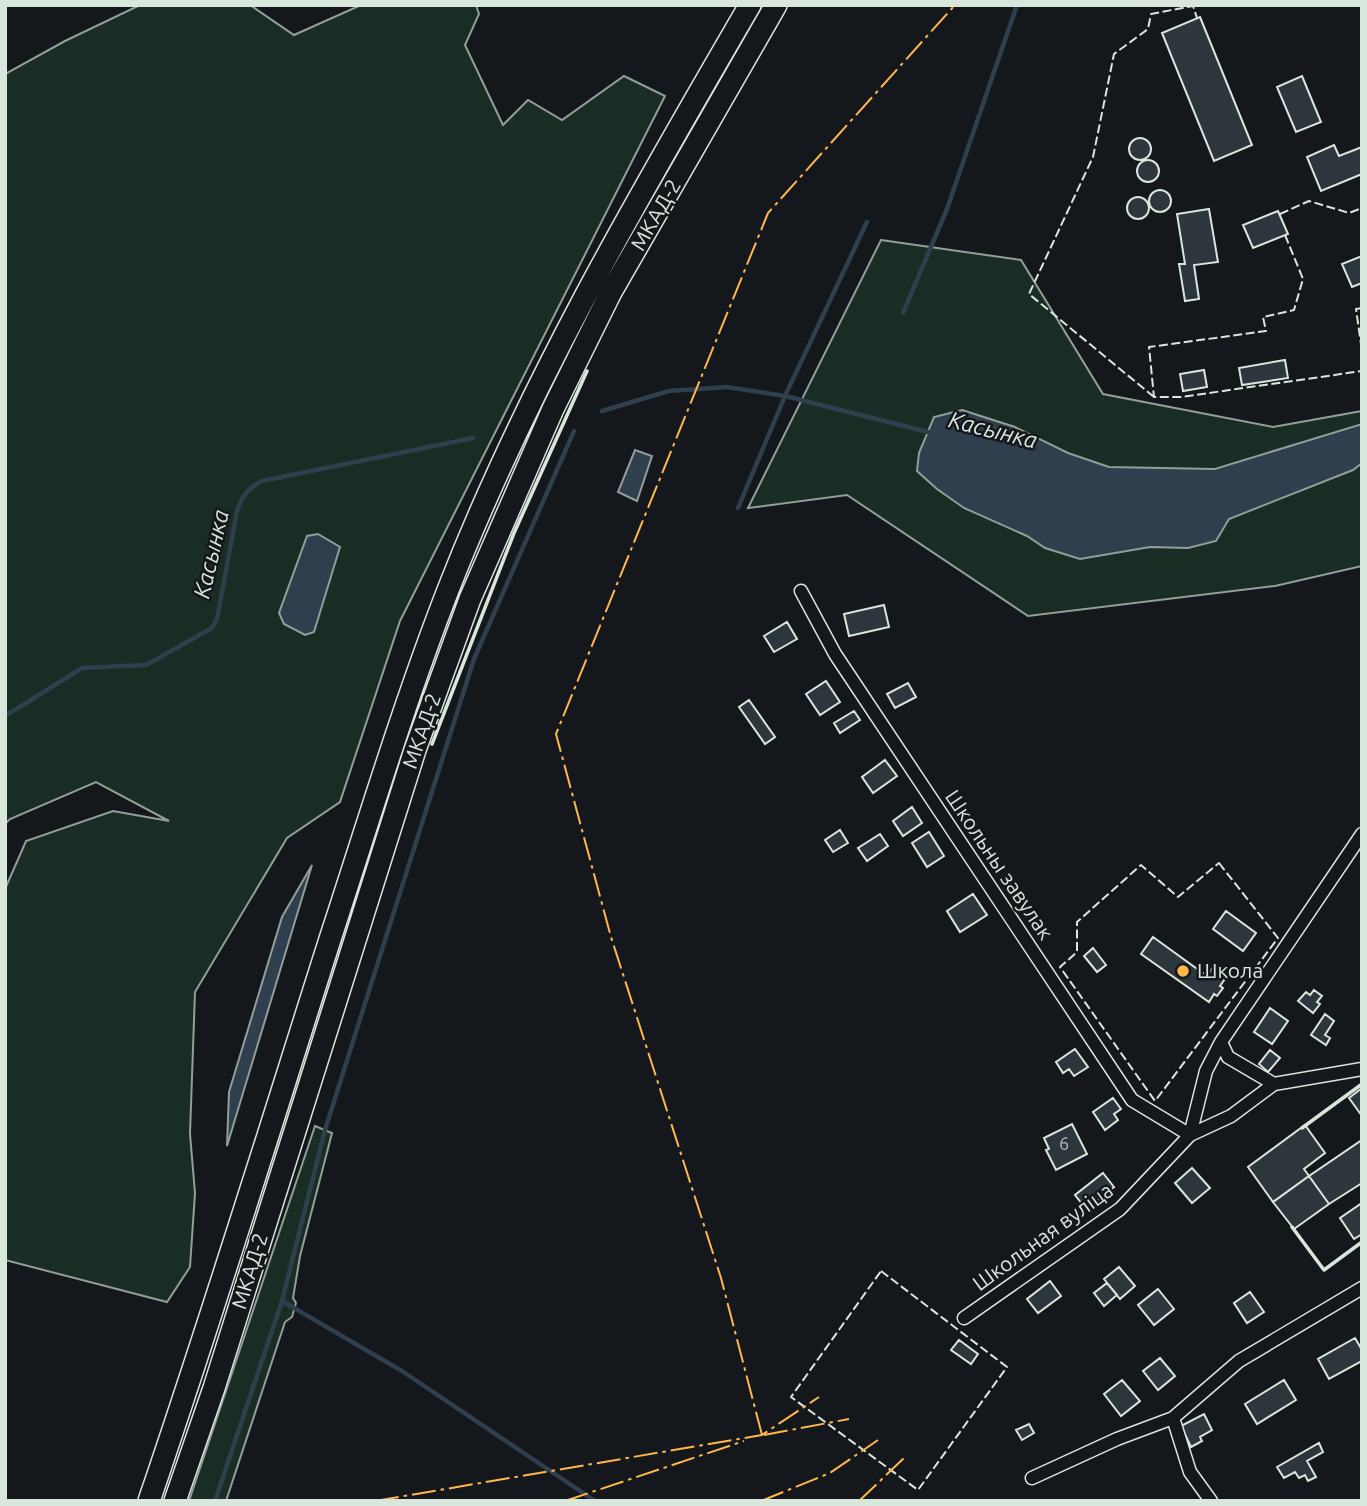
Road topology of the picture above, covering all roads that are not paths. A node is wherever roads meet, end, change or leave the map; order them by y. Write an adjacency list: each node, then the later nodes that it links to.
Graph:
1 (750, 5): 13 (highway)
2 (776, 5): 14 (highway, МКАД-2)
3 (801, 591): 8 (street, Школьны завулак)
4 (1362, 834): 5 (street, Школьная вуліца)
5 (1221, 1042): 7 (street); 8 (street, Школьная вуліца)
6 (1362, 1069): 7 (street)
7 (1274, 1084): 8 (street)
8 (1190, 1135): 10 (street, Школьная вуліца)
9 (1362, 1288): 11 (street)
10 (964, 1318)
11 (1173, 1418): 12 (street); 15 (street)
12 (1032, 1478)
13 (149, 1501)
14 (175, 1501)
15 (1211, 1501)

